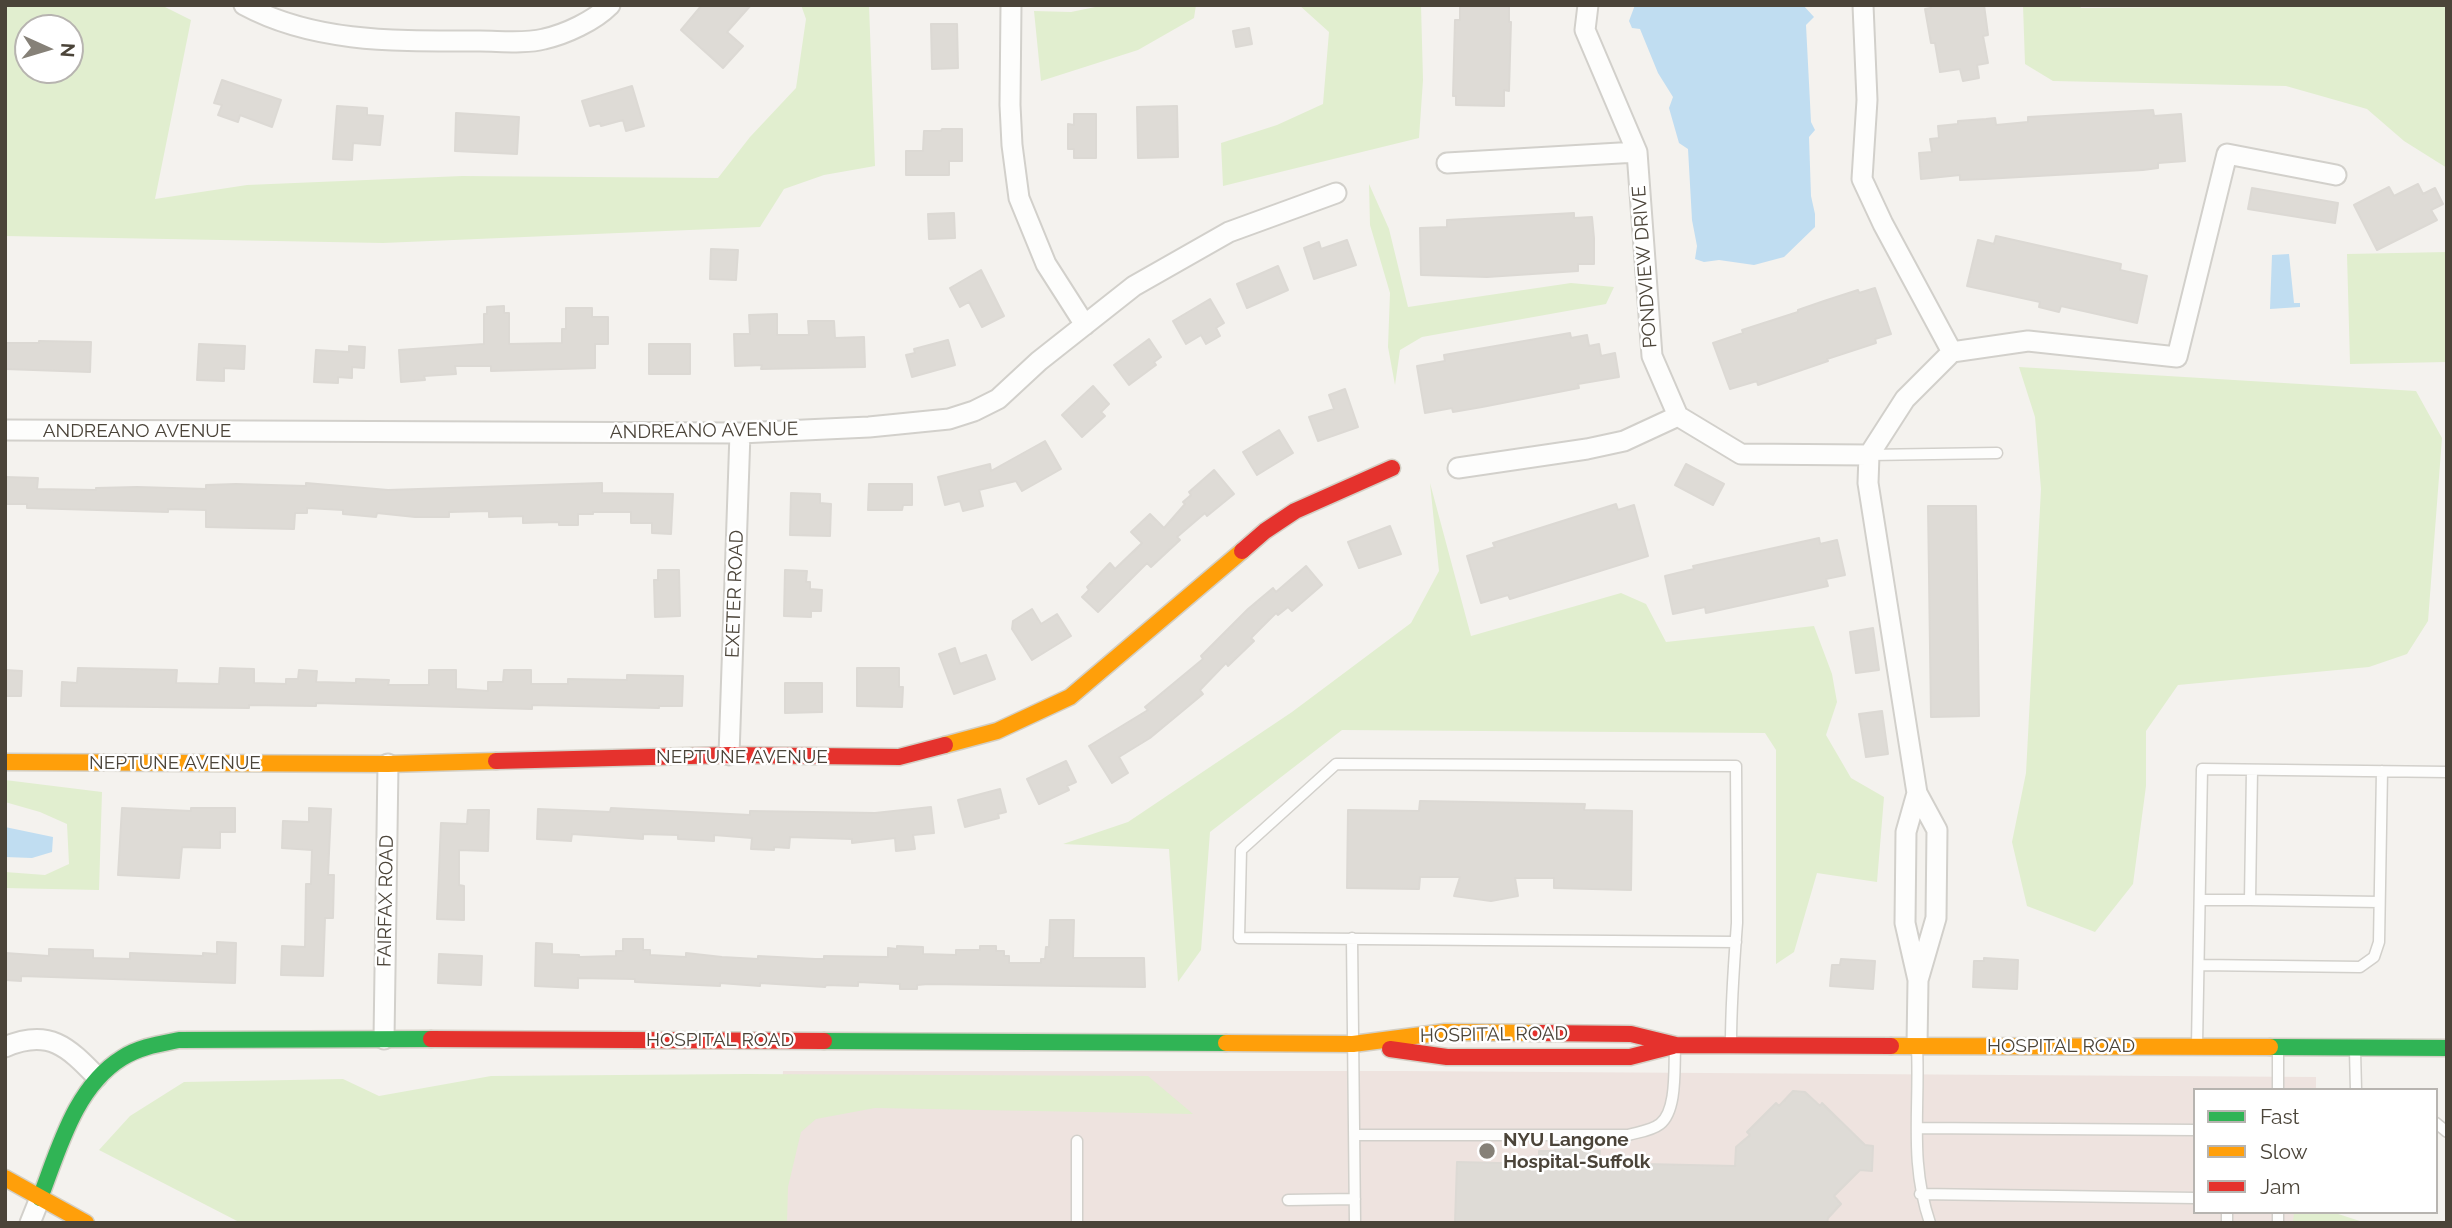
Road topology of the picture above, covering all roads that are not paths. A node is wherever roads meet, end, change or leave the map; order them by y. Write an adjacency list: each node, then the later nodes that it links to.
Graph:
1 (244, 5): 2 (street)
2 (610, 5)
3 (1011, 5): 10 (street)
4 (1588, 5): 6 (street, PONDVIEW DRIVE)
5 (1863, 5): 11 (street)
6 (1637, 152): 7 (street); 12 (street, PONDVIEW DRIVE)
7 (1447, 163)
8 (2336, 175): 11 (street)
9 (1336, 193): 10 (street, ANDREANO AVENUE)
10 (1085, 325): 14 (street, ANDREANO AVENUE)
11 (1952, 352): 16 (street)
12 (1678, 416): 16 (street); 18 (street)
13 (5, 430): 14 (street, ANDREANO AVENUE)
14 (740, 432): 19 (street, EXETER ROAD)
15 (1997, 453): 16 (lane)
16 (1869, 454): 25 (street)
17 (1392, 468): 19 (street, NEPTUNE AVENUE)
18 (1458, 468)
19 (729, 755): 21 (street, NEPTUNE AVENUE)
20 (5, 762): 21 (street, NEPTUNE AVENUE)
21 (388, 764): 35 (street, FAIRFAX ROAD)
22 (2252, 770): 23 (lane); 28 (lane); 29 (lane)
23 (2382, 771): 24 (lane); 30 (lane)
24 (2447, 772)
25 (1917, 793): 26 (street); 27 (street)
26 (1906, 879): 27 (street); 34 (street)
27 (1937, 880): 34 (street)
28 (2200, 900): 29 (lane); 33 (lane)
29 (2250, 900): 30 (lane)
30 (2379, 902): 33 (lane)
31 (1352, 938): 32 (lane); 32 (lane); 36 (lane)
32 (1735, 942): 38 (lane)
33 (2200, 965): 41 (lane)
34 (1918, 980): 39 (street)
35 (384, 1039): 36 (street, HOSPITAL ROAD); 45 (street, HOSPITAL ROAD)
36 (1353, 1044): 37 (street, HOSPITAL ROAD); 37 (street, HOSPITAL ROAD); 50 (lane)
37 (1675, 1045): 38 (street, HOSPITAL ROAD); 50 (lane)
38 (1731, 1046): 39 (street, HOSPITAL ROAD)
39 (1917, 1046): 41 (street, HOSPITAL ROAD); 48 (lane)
40 (5, 1047): 45 (street)
41 (2197, 1047): 42 (street, HOSPITAL ROAD)
42 (2278, 1047): 43 (street, HOSPITAL ROAD); 46 (lane)
43 (2355, 1047): 44 (street, HOSPITAL ROAD); 47 (lane)
44 (2447, 1048)
45 (97, 1077): 54 (street, HOSPITAL ROAD)
46 (2278, 1088)
47 (2356, 1088)
48 (1917, 1128): 49 (lane); 53 (lane)
49 (2193, 1130)
50 (1354, 1135): 56 (lane)
51 (1077, 1141): 60 (lane)
52 (5, 1178): 54 (street)
53 (1920, 1194): 55 (lane); 62 (lane)
54 (40, 1198): 58 (street); 59 (street)
55 (2193, 1198)
56 (1355, 1199): 57 (lane); 61 (lane)
57 (1288, 1200)
58 (30, 1223)
59 (86, 1223)
60 (1077, 1223)
61 (1355, 1223)
62 (1930, 1223)

